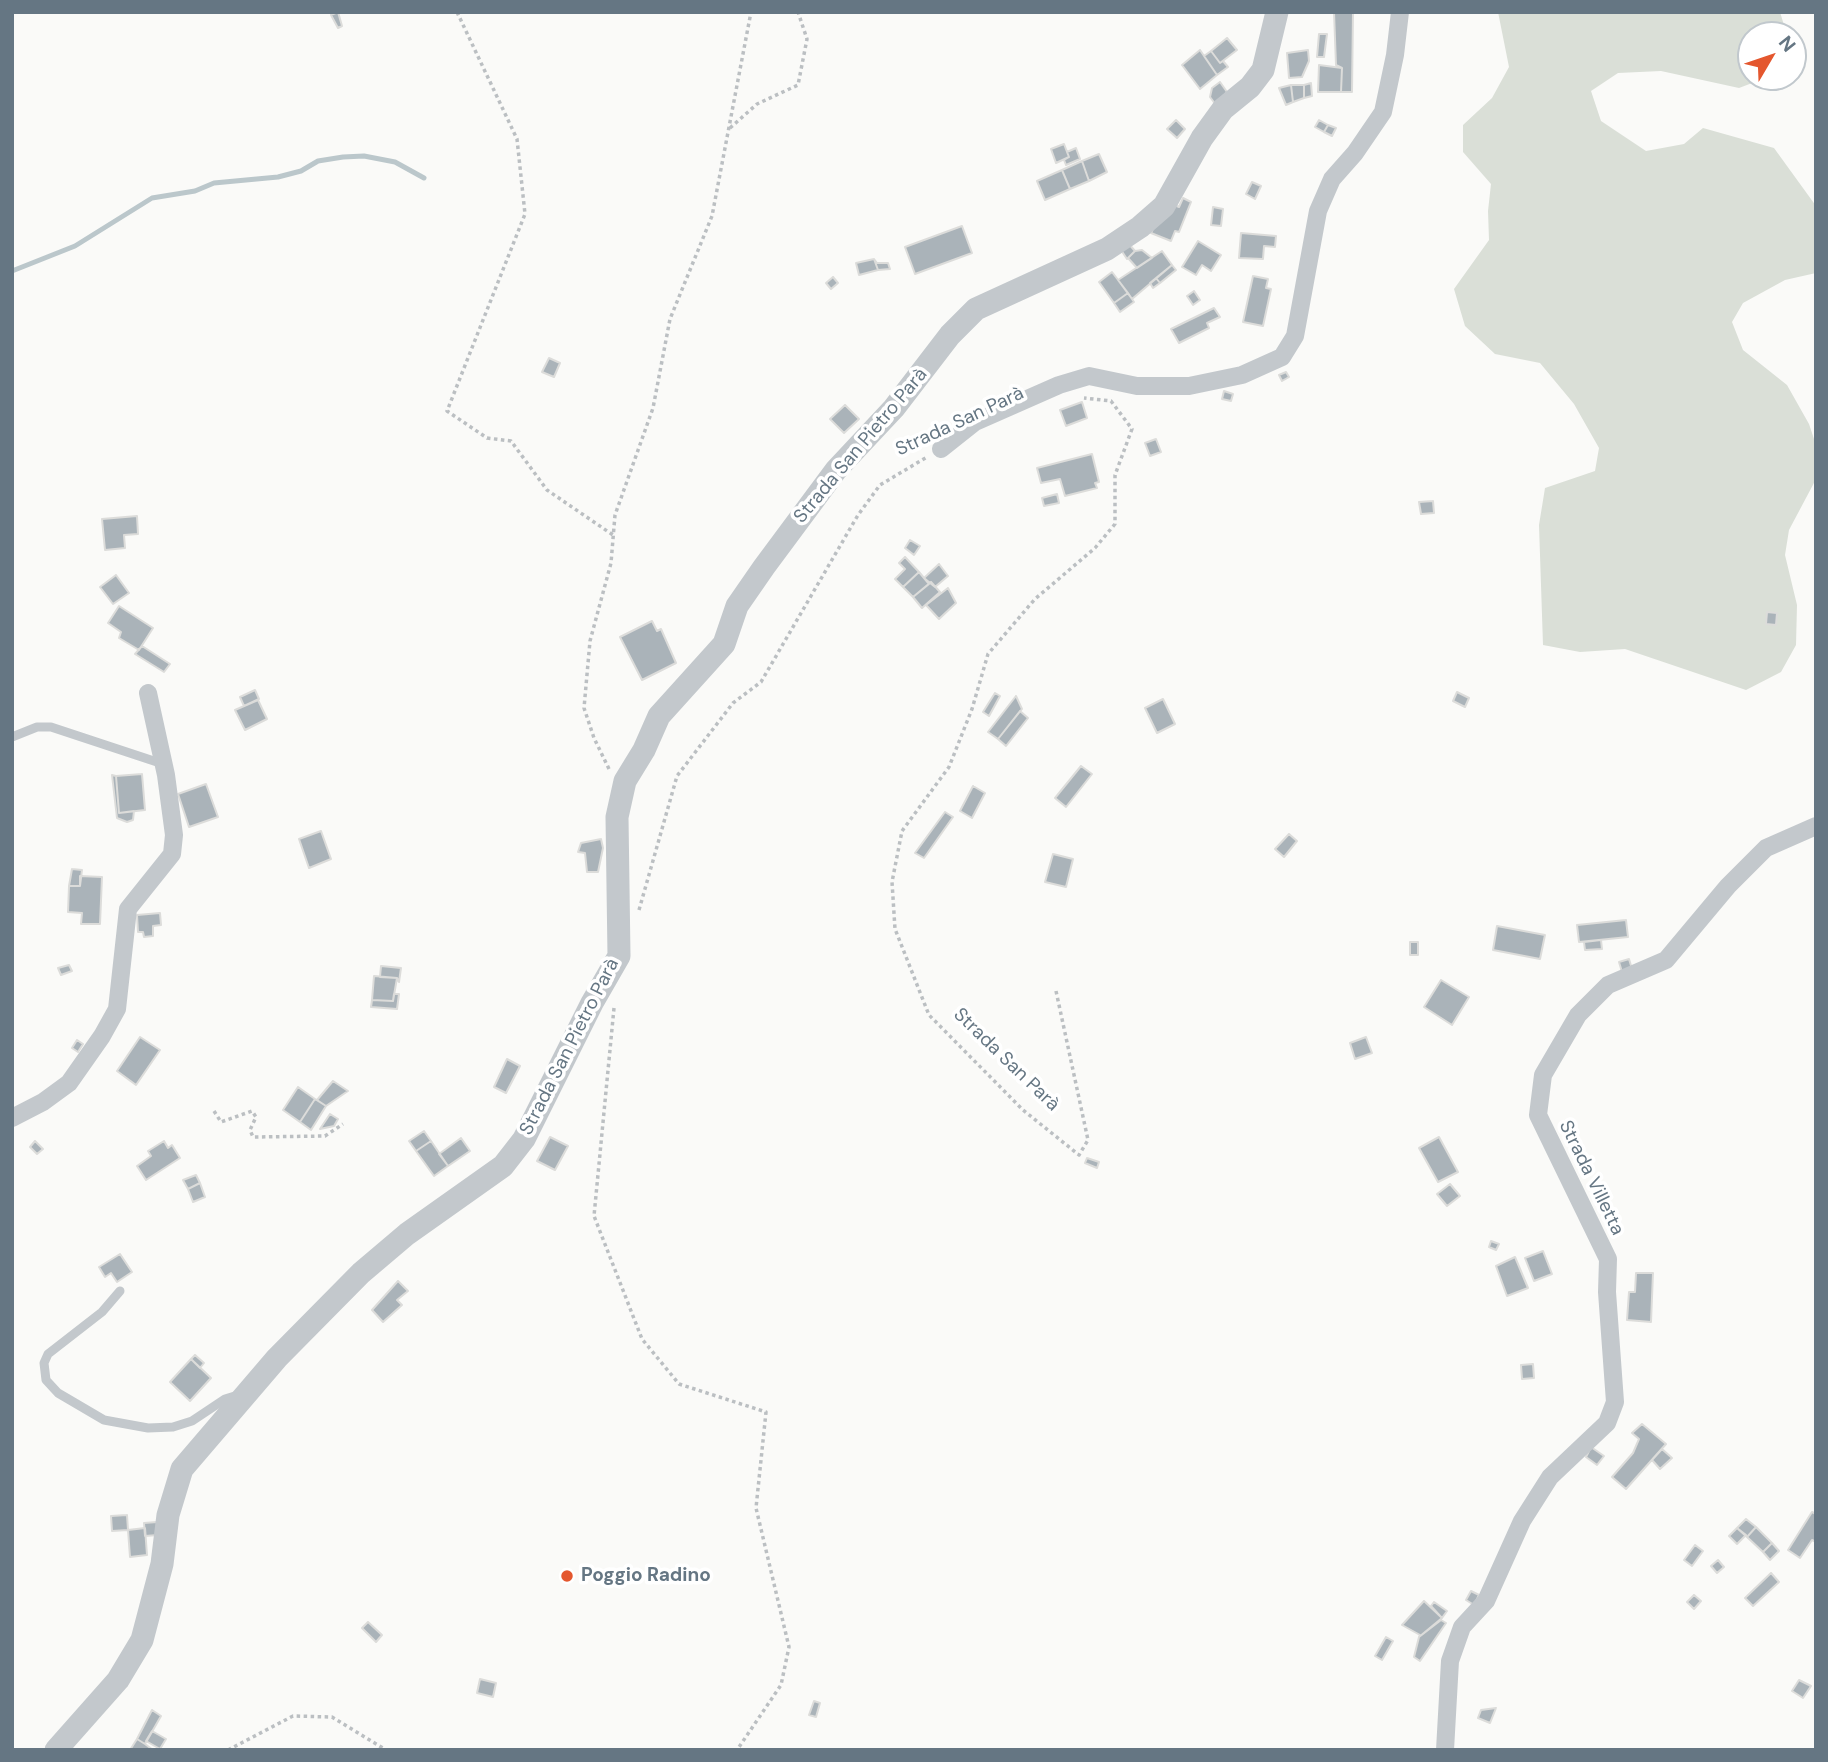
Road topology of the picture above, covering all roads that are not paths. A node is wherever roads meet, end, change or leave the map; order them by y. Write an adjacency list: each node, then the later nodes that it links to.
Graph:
1 (1276, 12): 10 (street, Strada San Pietro Parà)
2 (1399, 12): 3 (street)
3 (941, 449)
4 (148, 693): 6 (street)
5 (12, 737): 6 (lane)
6 (163, 764): 8 (street)
7 (1816, 827): 12 (street, Strada Villetta)
8 (12, 1118)
9 (120, 1291): 10 (lane)
10 (247, 1393): 11 (street, Strada San Pietro Parà)
11 (56, 1750)
12 (1445, 1750)

